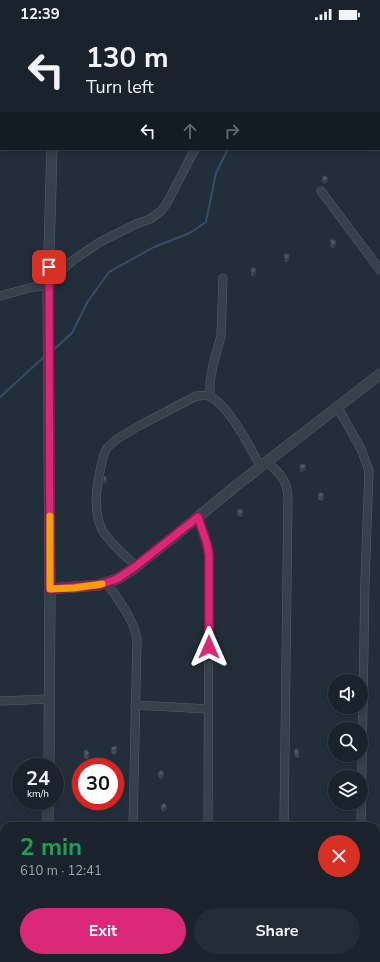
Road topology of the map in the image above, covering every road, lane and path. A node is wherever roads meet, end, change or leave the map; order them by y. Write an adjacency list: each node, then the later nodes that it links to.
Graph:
1 (52, 150): 6 (street)
2 (194, 150): 6 (street)
3 (321, 191): 4 (street)
4 (380, 270)
5 (223, 278): 9 (street)
6 (48, 284): 7 (street); 15 (street)
7 (1, 293)
8 (380, 374): 10 (street)
9 (210, 397): 11 (street); 13 (street)
10 (337, 406): 11 (street); 26 (street)
11 (264, 464): 12 (street); 25 (street)
12 (198, 517): 13 (street); 19 (street)
13 (136, 566): 14 (street)
14 (107, 583): 15 (street); 18 (street)
15 (50, 589): 16 (street)
16 (49, 700): 17 (street); 20 (street)
17 (0, 701)
18 (135, 705): 19 (street); 23 (street)
19 (208, 709): 24 (street)
20 (49, 758)
21 (48, 810): 22 (street)
22 (48, 822)
23 (133, 822)
24 (208, 822)
25 (284, 822)
26 (361, 822)

